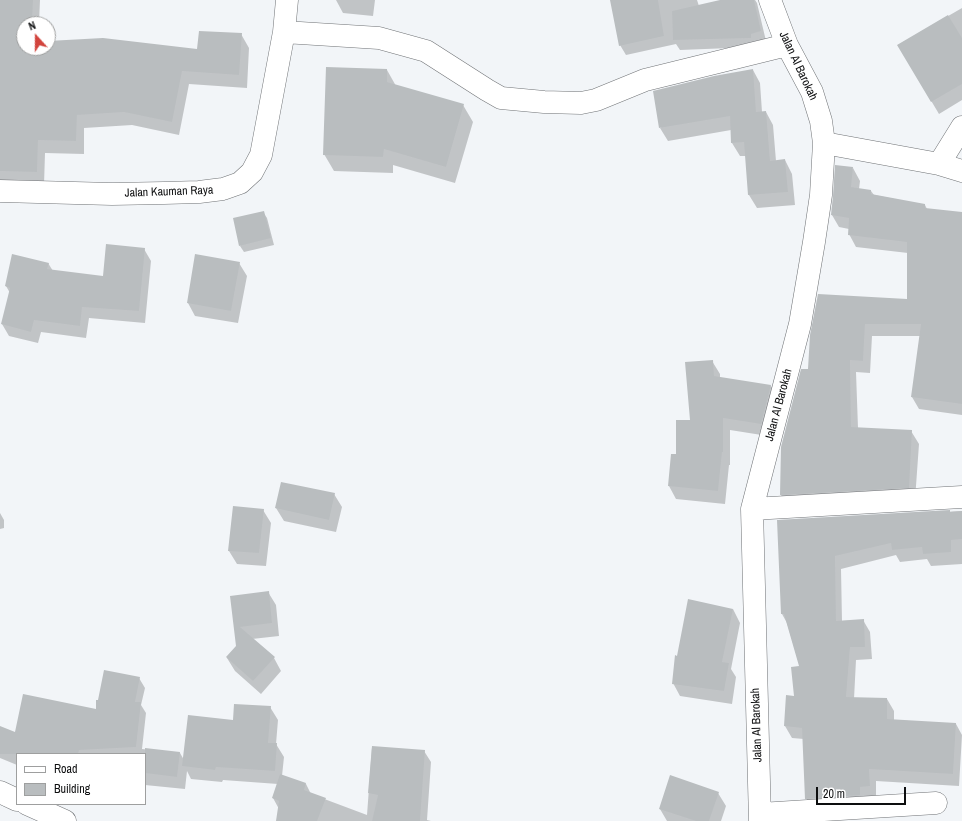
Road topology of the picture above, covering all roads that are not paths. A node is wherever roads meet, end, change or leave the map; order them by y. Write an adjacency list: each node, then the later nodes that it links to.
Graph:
1 (287, 0): 3 (street, Jalan Kauman Raya)
2 (770, 0): 4 (street, Jalan Al Barokah)
3 (284, 32): 4 (street); 9 (street, Jalan Kauman Raya)
4 (788, 45): 6 (street, Jalan Al Barokah)
5 (962, 127): 7 (street)
6 (824, 143): 7 (street); 11 (street, Jalan Al Barokah)
7 (939, 164): 8 (street)
8 (962, 170)
9 (0, 191)
10 (962, 497): 11 (street)
11 (752, 509): 16 (street, Jalan Al Barokah)
12 (0, 792): 13 (street)
13 (16, 800)
14 (936, 803): 16 (street)
15 (29, 805): 17 (street)
16 (760, 817)
17 (65, 821)

